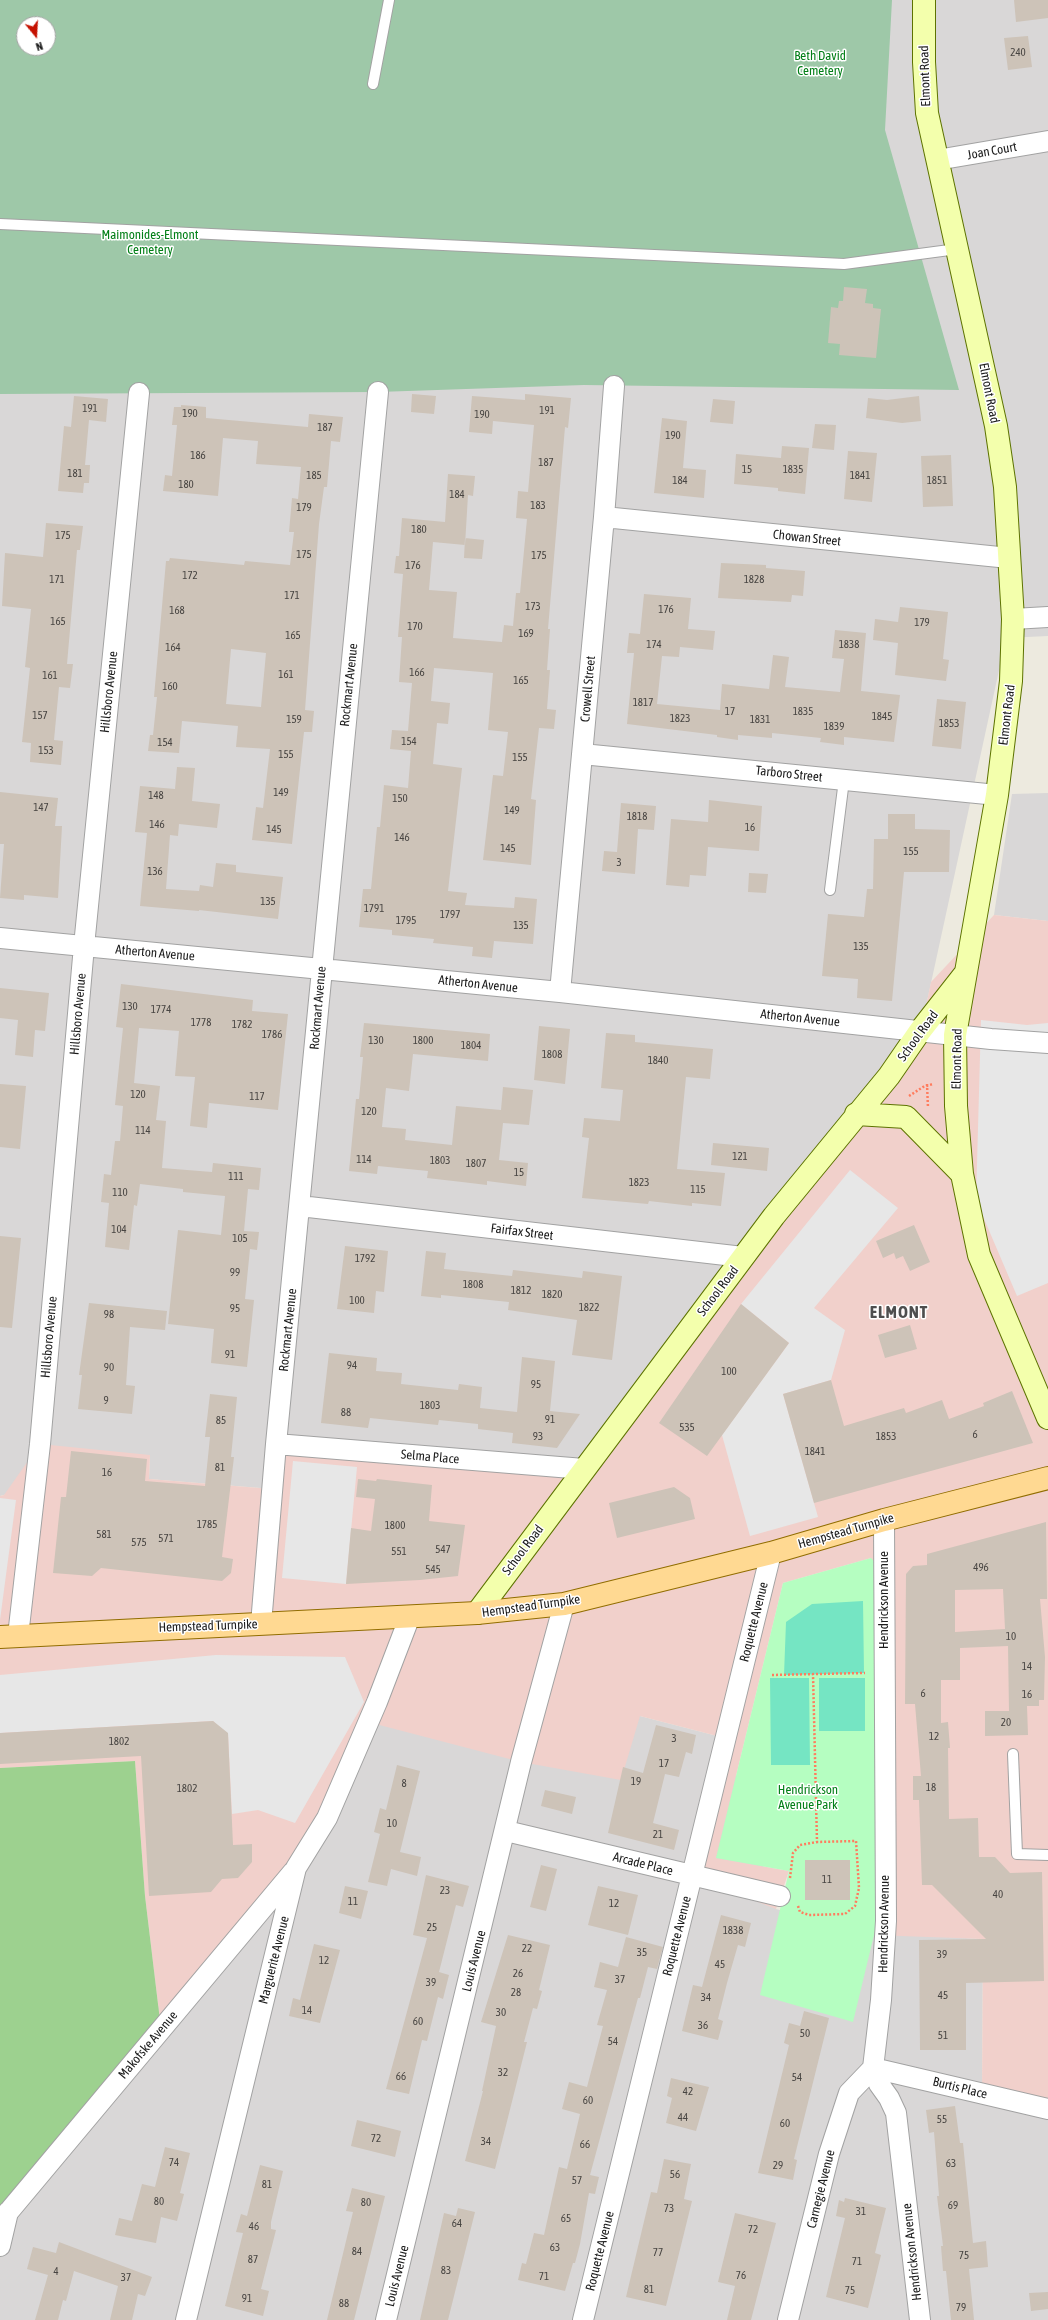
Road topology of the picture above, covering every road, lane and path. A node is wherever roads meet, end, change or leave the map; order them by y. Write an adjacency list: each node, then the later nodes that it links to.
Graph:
1 (389, 0): 3 (lane)
2 (924, 0): 5 (main road, Elmont Road)
3 (373, 84)
4 (1048, 141): 5 (street, Joan Court)
5 (937, 160): 7 (main road, Elmont Road)
6 (0, 224): 7 (lane)
7 (957, 249): 12 (main road, Elmont Road)
8 (614, 386): 11 (street, Crowell Street)
9 (378, 392): 21 (street, Rockmart Avenue)
10 (139, 393): 20 (street, Hillsboro Avenue)
11 (604, 517): 12 (street, Chowan Street); 15 (street, Crowell Street)
12 (1009, 558): 14 (main road, Elmont Road)
13 (1048, 618): 14 (street)
14 (1014, 619): 17 (main road, Elmont Road)
15 (582, 754): 16 (street, Tarboro Street); 23 (street, Crowell Street)
16 (844, 780): 17 (street, Tarboro Street); 18 (lane)
17 (997, 795): 22 (main road, Elmont Road)
18 (830, 890)
19 (0, 938): 20 (street, Atherton Avenue)
20 (84, 946): 21 (street, Atherton Avenue); 43 (street, Hillsboro Avenue)
21 (322, 969): 23 (street, Atherton Avenue); 31 (street, Rockmart Avenue)
22 (965, 974): 24 (main road, School Road); 25 (main road, Elmont Road)
23 (560, 992): 24 (street, Atherton Avenue)
24 (920, 1031): 25 (street, Atherton Avenue); 29 (main road, School Road)
25 (955, 1035): 26 (street, Atherton Avenue); 30 (main road, Elmont Road)
26 (1048, 1043)
27 (933, 1084): 28 (path)
28 (928, 1112)
29 (856, 1114): 30 (main road); 32 (main road, School Road)
30 (962, 1174): 33 (main road, Elmont Road)
31 (300, 1206): 32 (street, Fairfax Street); 34 (street, Rockmart Avenue)
32 (744, 1257): 35 (main road, School Road)
33 (1048, 1418)
34 (276, 1444): 35 (street, Selma Place); 42 (street, Rockmart Avenue)
35 (584, 1469): 40 (main road, School Road)
36 (1048, 1478): 37 (main road, Hempstead Turnpike)
37 (884, 1520): 38 (main road, Hempstead Turnpike); 44 (street, Hendrickson Avenue)
38 (771, 1553): 39 (main road, Hempstead Turnpike); 52 (street, Roquette Avenue)
39 (564, 1604): 40 (main road, Hempstead Turnpike); 48 (street, Louis Avenue)
40 (477, 1613): 41 (main road, Hempstead Turnpike)
41 (410, 1616): 42 (main road, Hempstead Turnpike); 51 (street, Marguerite Avenue)
42 (261, 1624): 43 (main road, Hempstead Turnpike)
43 (9, 1636)
44 (884, 1673): 45 (path); 55 (street, Hendrickson Avenue)
45 (814, 1674): 46 (path); 49 (path)
46 (772, 1675)
47 (1013, 1754): 50 (lane)
48 (506, 1831): 52 (street, Arcade Place); 60 (street, Louis Avenue)
49 (817, 1842): 53 (path); 54 (path)
50 (1048, 1855)
51 (296, 1868): 57 (street, Makofske Avenue); 59 (street, Marguerite Avenue)
52 (692, 1876): 53 (street, Arcade Place); 61 (street, Roquette Avenue)
53 (785, 1890)
54 (798, 1905)
55 (872, 2068): 56 (street, Burtis Place); 62 (street, Carnegie Avenue); 63 (street, Hendrickson Avenue)
56 (1048, 2109)
57 (4, 2217): 58 (street)
58 (0, 2246)
59 (186, 2320)
60 (386, 2320)
61 (583, 2320)
62 (788, 2320)
63 (920, 2320)

